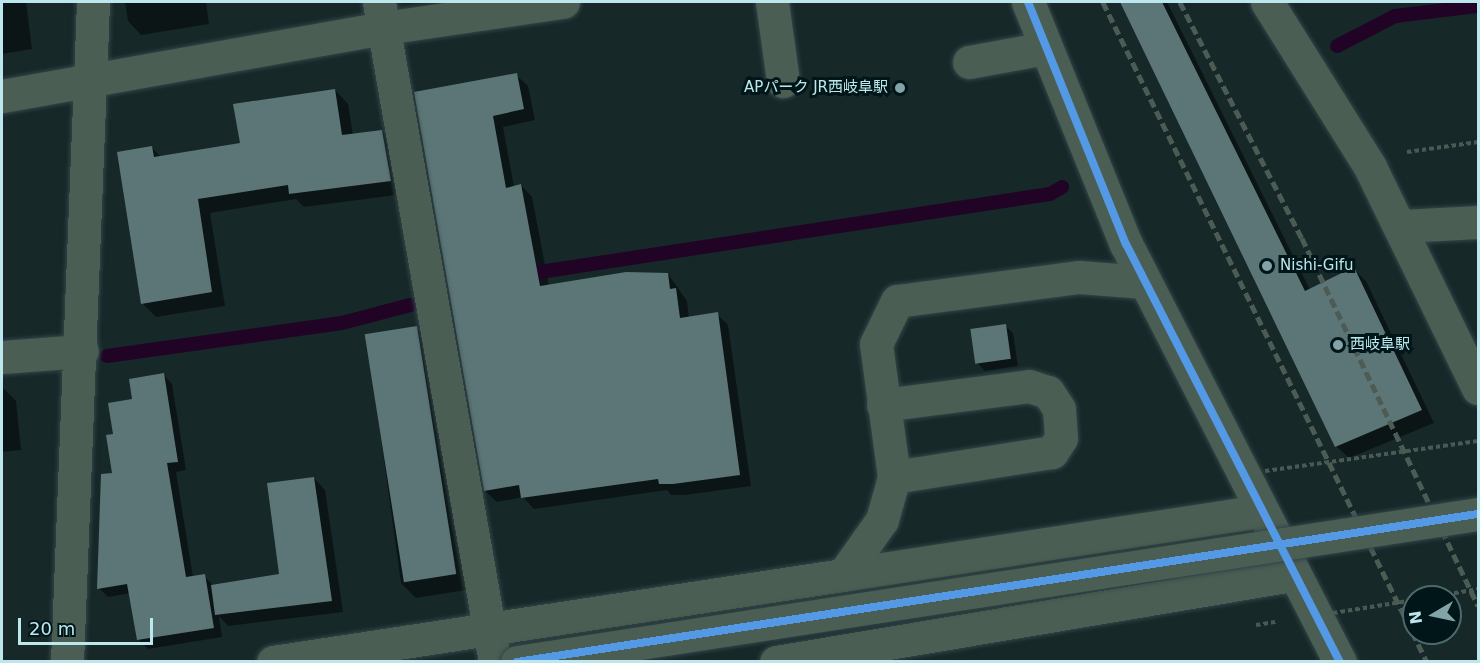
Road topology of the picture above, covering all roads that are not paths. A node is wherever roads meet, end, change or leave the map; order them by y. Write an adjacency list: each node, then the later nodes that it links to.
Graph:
1 (93, 2): 9 (street)
2 (563, 2): 6 (street)
3 (772, 2): 10 (street)
4 (1028, 2): 7 (street)
5 (1267, 2): 13 (street)
6 (381, 15): 9 (street); 24 (street)
7 (1046, 48): 8 (street); 14 (street)
8 (969, 62)
9 (91, 79): 11 (street); 15 (street)
10 (783, 81)
11 (2, 96)
12 (1479, 222): 13 (street)
13 (1402, 226): 17 (street)
14 (1144, 282): 18 (street); 20 (street)
15 (82, 351): 16 (street); 25 (street)
16 (2, 357)
17 (1479, 387)
18 (883, 405): 19 (street); 19 (street)
19 (894, 477): 22 (street)
20 (1260, 511): 22 (street); 23 (street)
21 (1479, 514): 27 (street, bridge)
22 (843, 575): 24 (street)
23 (1292, 575): 28 (street); 29 (street)
24 (492, 646): 26 (street)
25 (68, 662)
26 (273, 662)
27 (517, 662)
28 (776, 662)
29 (1340, 662)

